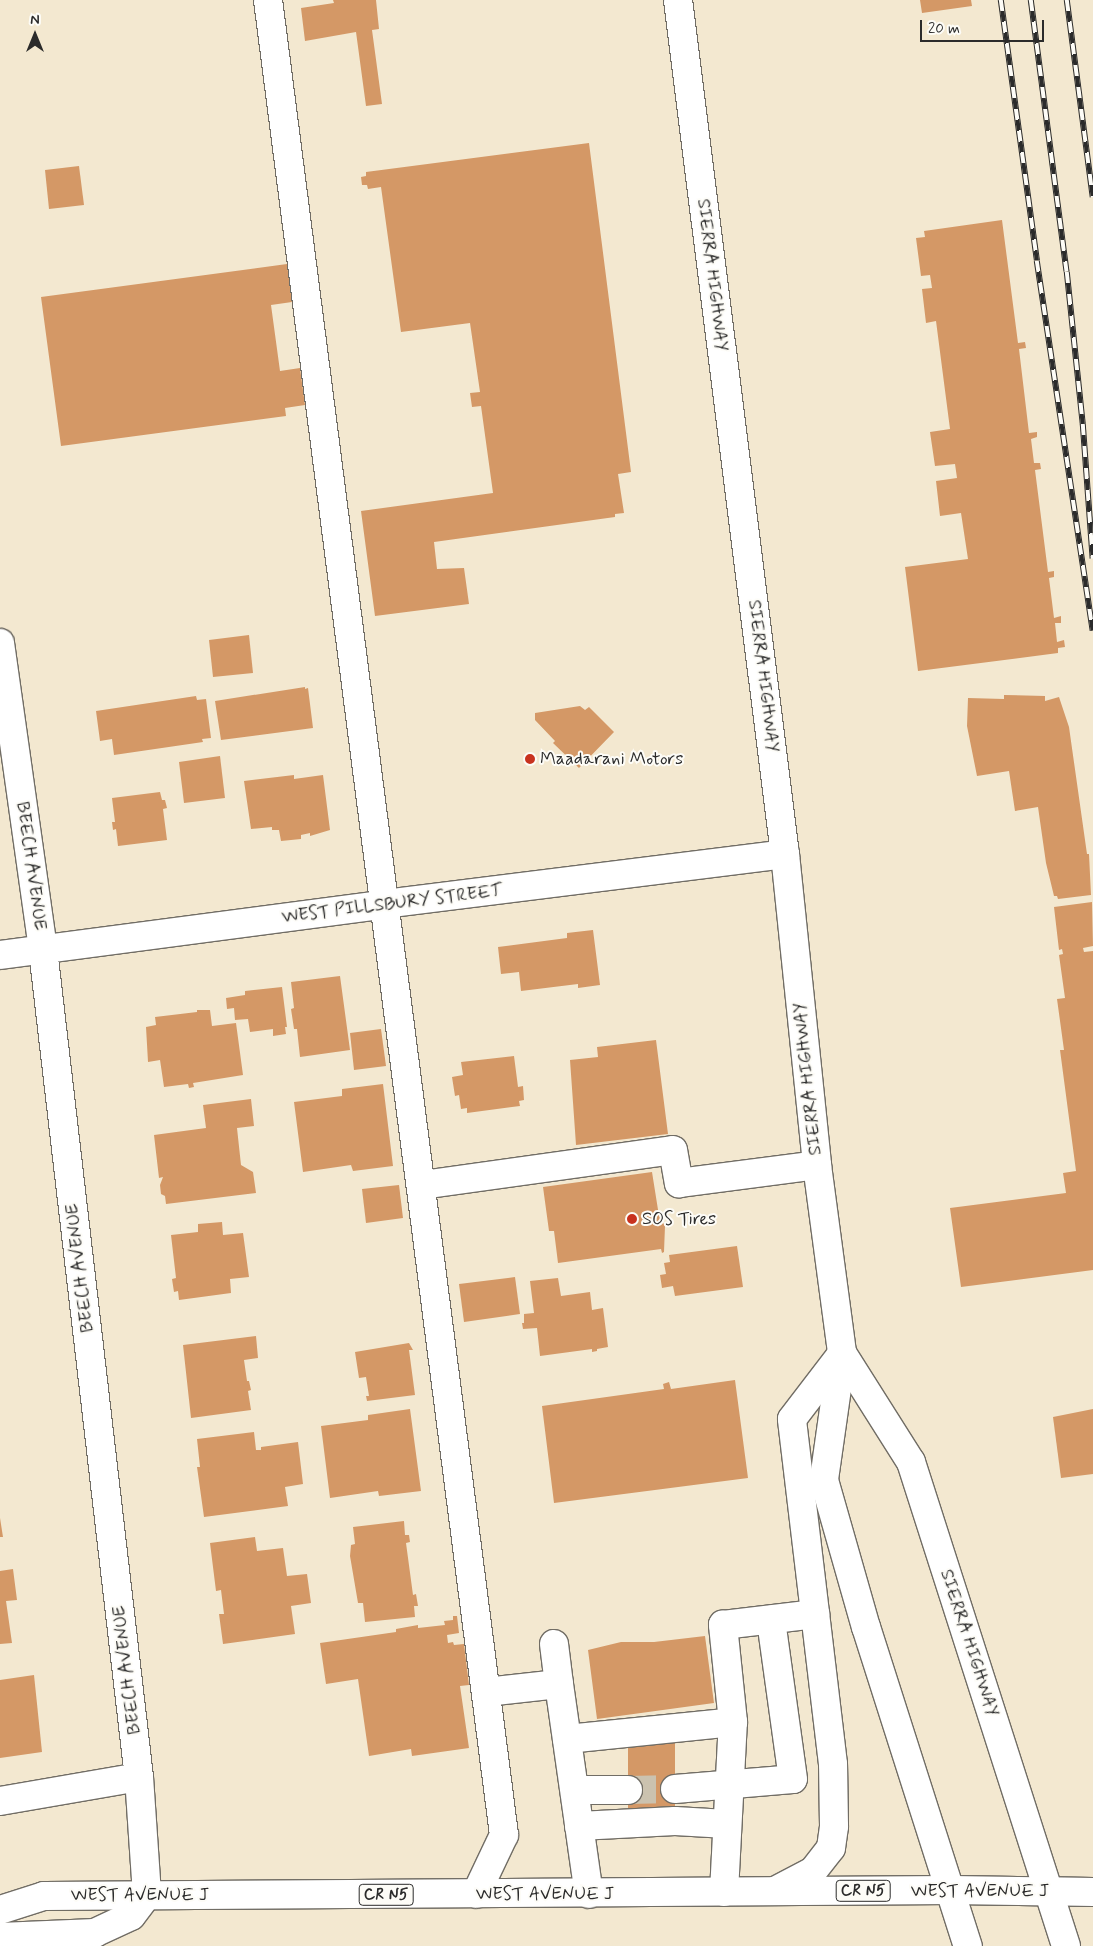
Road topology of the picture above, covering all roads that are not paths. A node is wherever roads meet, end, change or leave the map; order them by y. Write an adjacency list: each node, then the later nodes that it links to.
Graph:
1 (268, 0): 5 (main road)
2 (678, 0): 4 (main road, SIERRA HIGHWAY)
3 (0, 643): 6 (main road, BEECH AVENUE)
4 (785, 854): 5 (main road, WEST PILLSBURY STREET); 8 (main road, SIERRA HIGHWAY)
5 (386, 904): 6 (main road, WEST PILLSBURY STREET); 9 (main road)
6 (43, 950): 7 (main road, WEST PILLSBURY STREET); 18 (main road, BEECH AVENUE)
7 (0, 956)
8 (817, 1165): 9 (main road); 10 (main road, SIERRA HIGHWAY)
9 (422, 1185): 15 (main road)
10 (842, 1354): 11 (main road); 26 (main road, SIERRA HIGHWAY); 29 (main road, SIERRA HIGHWAY)
11 (815, 1614): 12 (main road); 28 (main road)
12 (772, 1620): 16 (main road); 19 (main road)
13 (554, 1644): 14 (main road)
14 (560, 1684): 15 (main road); 17 (main road)
15 (486, 1692): 31 (main road)
16 (733, 1722): 17 (main road); 19 (main road)
17 (567, 1739): 21 (main road)
18 (139, 1777): 23 (main road); 33 (main road, BEECH AVENUE)
19 (730, 1784): 20 (main road); 24 (main road)
20 (674, 1789)
21 (575, 1790): 22 (main road); 25 (main road)
22 (628, 1790)
23 (0, 1801)
24 (727, 1824): 25 (main road); 27 (main road)
25 (579, 1826): 32 (main road)
26 (952, 1890): 28 (main road, WEST AVENUE J / CR N5); 29 (main road, WEST AVENUE J / CR N5); 36 (main road, SIERRA HIGHWAY)
27 (724, 1892): 28 (main road, WEST AVENUE J / CR N5); 32 (main road, WEST AVENUE J / CR N5)
28 (775, 1892)
29 (1049, 1892): 30 (main road, WEST AVENUE J / CR N5); 37 (main road, SIERRA HIGHWAY)
30 (1093, 1892)
31 (476, 1894): 32 (main road, WEST AVENUE J / CR N5); 33 (main road, WEST AVENUE J / CR N5)
32 (589, 1894)
33 (147, 1895): 34 (main road, WEST AVENUE J / CR N5); 35 (main road)
34 (0, 1910)
35 (0, 1937)
36 (968, 1946)
37 (1066, 1946)

